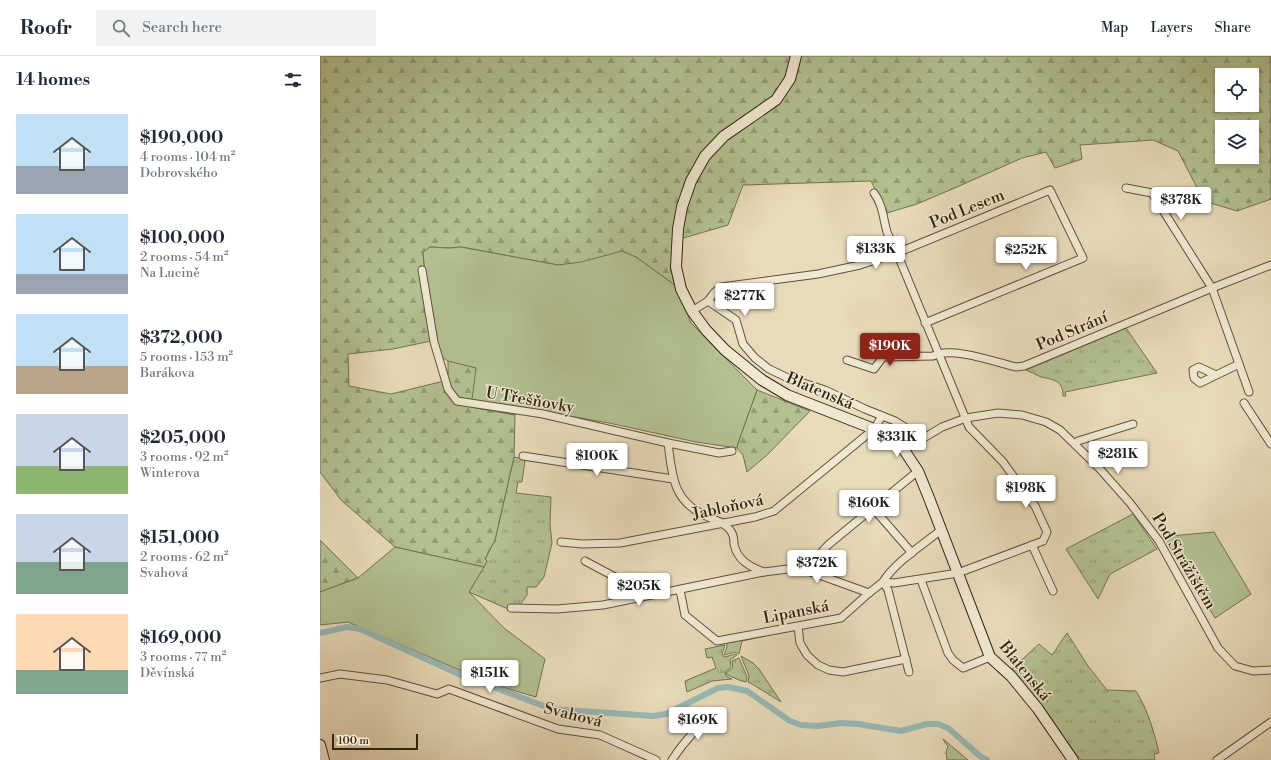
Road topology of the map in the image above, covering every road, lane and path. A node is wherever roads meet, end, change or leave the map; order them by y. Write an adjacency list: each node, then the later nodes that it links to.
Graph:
1 (796, 56): 9 (street, Blatenská)
2 (1126, 188): 7 (street)
3 (874, 193): 4 (street)
4 (897, 253): 8 (street, Pod Lesem); 10 (street); 10 (street, Pod Lesem)
5 (1271, 265): 7 (street, Pod Strání)
6 (422, 270): 22 (street, U Třešňovky)
7 (1212, 288): 11 (street, Pod Strání); 13 (street)
8 (708, 301): 9 (street, Pod Lesem); 17 (street)
9 (692, 311): 20 (street, Blatenská)
10 (925, 322): 11 (street)
11 (938, 354): 12 (street, Pod Strání); 18 (street)
12 (847, 360)
13 (1239, 364): 14 (street); 15 (street)
14 (1216, 375)
15 (1249, 392)
16 (1244, 403): 24 (street)
17 (882, 416): 20 (street, Jabloňová); 21 (street)
18 (966, 418): 23 (street, Pod Strážištěm); 25 (street, Pod Strážištěm); 34 (street)
19 (1133, 424): 23 (street)
20 (874, 429): 25 (street, Blatenská); 31 (street, Jabloňová)
21 (911, 431)
22 (668, 443): 26 (street, U Třešňovky); 29 (street)
23 (1075, 444): 50 (street, Pod Strážištěm)
24 (1271, 444)
25 (904, 450): 28 (street, Blatenská)
26 (732, 451)
27 (523, 456): 29 (street)
28 (918, 471): 30 (street); 32 (street, Blatenská)
29 (673, 479): 31 (street)
30 (873, 508): 35 (street); 38 (street)
31 (724, 523): 33 (street, Jabloňová); 37 (street)
32 (941, 530): 35 (street, Lipanská); 39 (street, Blatenská)
33 (561, 542)
34 (1032, 545): 39 (street); 43 (street)
35 (912, 553): 41 (street, Lipanská)
36 (585, 561): 45 (street)
37 (764, 572): 38 (street); 42 (street)
38 (811, 572): 44 (street)
39 (958, 573): 40 (street); 48 (street, Blatenská)
40 (921, 580): 41 (street); 48 (street)
41 (883, 582): 44 (street, Lipanská); 49 (street)
42 (680, 590): 45 (street); 47 (street, Lipanská)
43 (1053, 591)
44 (869, 593): 47 (street, Lipanská)
45 (649, 595): 46 (street)
46 (511, 608)
47 (798, 627): 49 (street)
48 (990, 657): 59 (street, Blatenská)
49 (906, 658): 51 (street)
50 (1271, 670)
51 (909, 672)
52 (320, 678): 57 (street, Svahová)
53 (714, 714): 58 (street)
54 (1271, 722): 60 (street)
55 (320, 746): 56 (street)
56 (324, 760)
57 (656, 760)
58 (672, 760)
59 (1073, 760)
60 (1217, 760)

